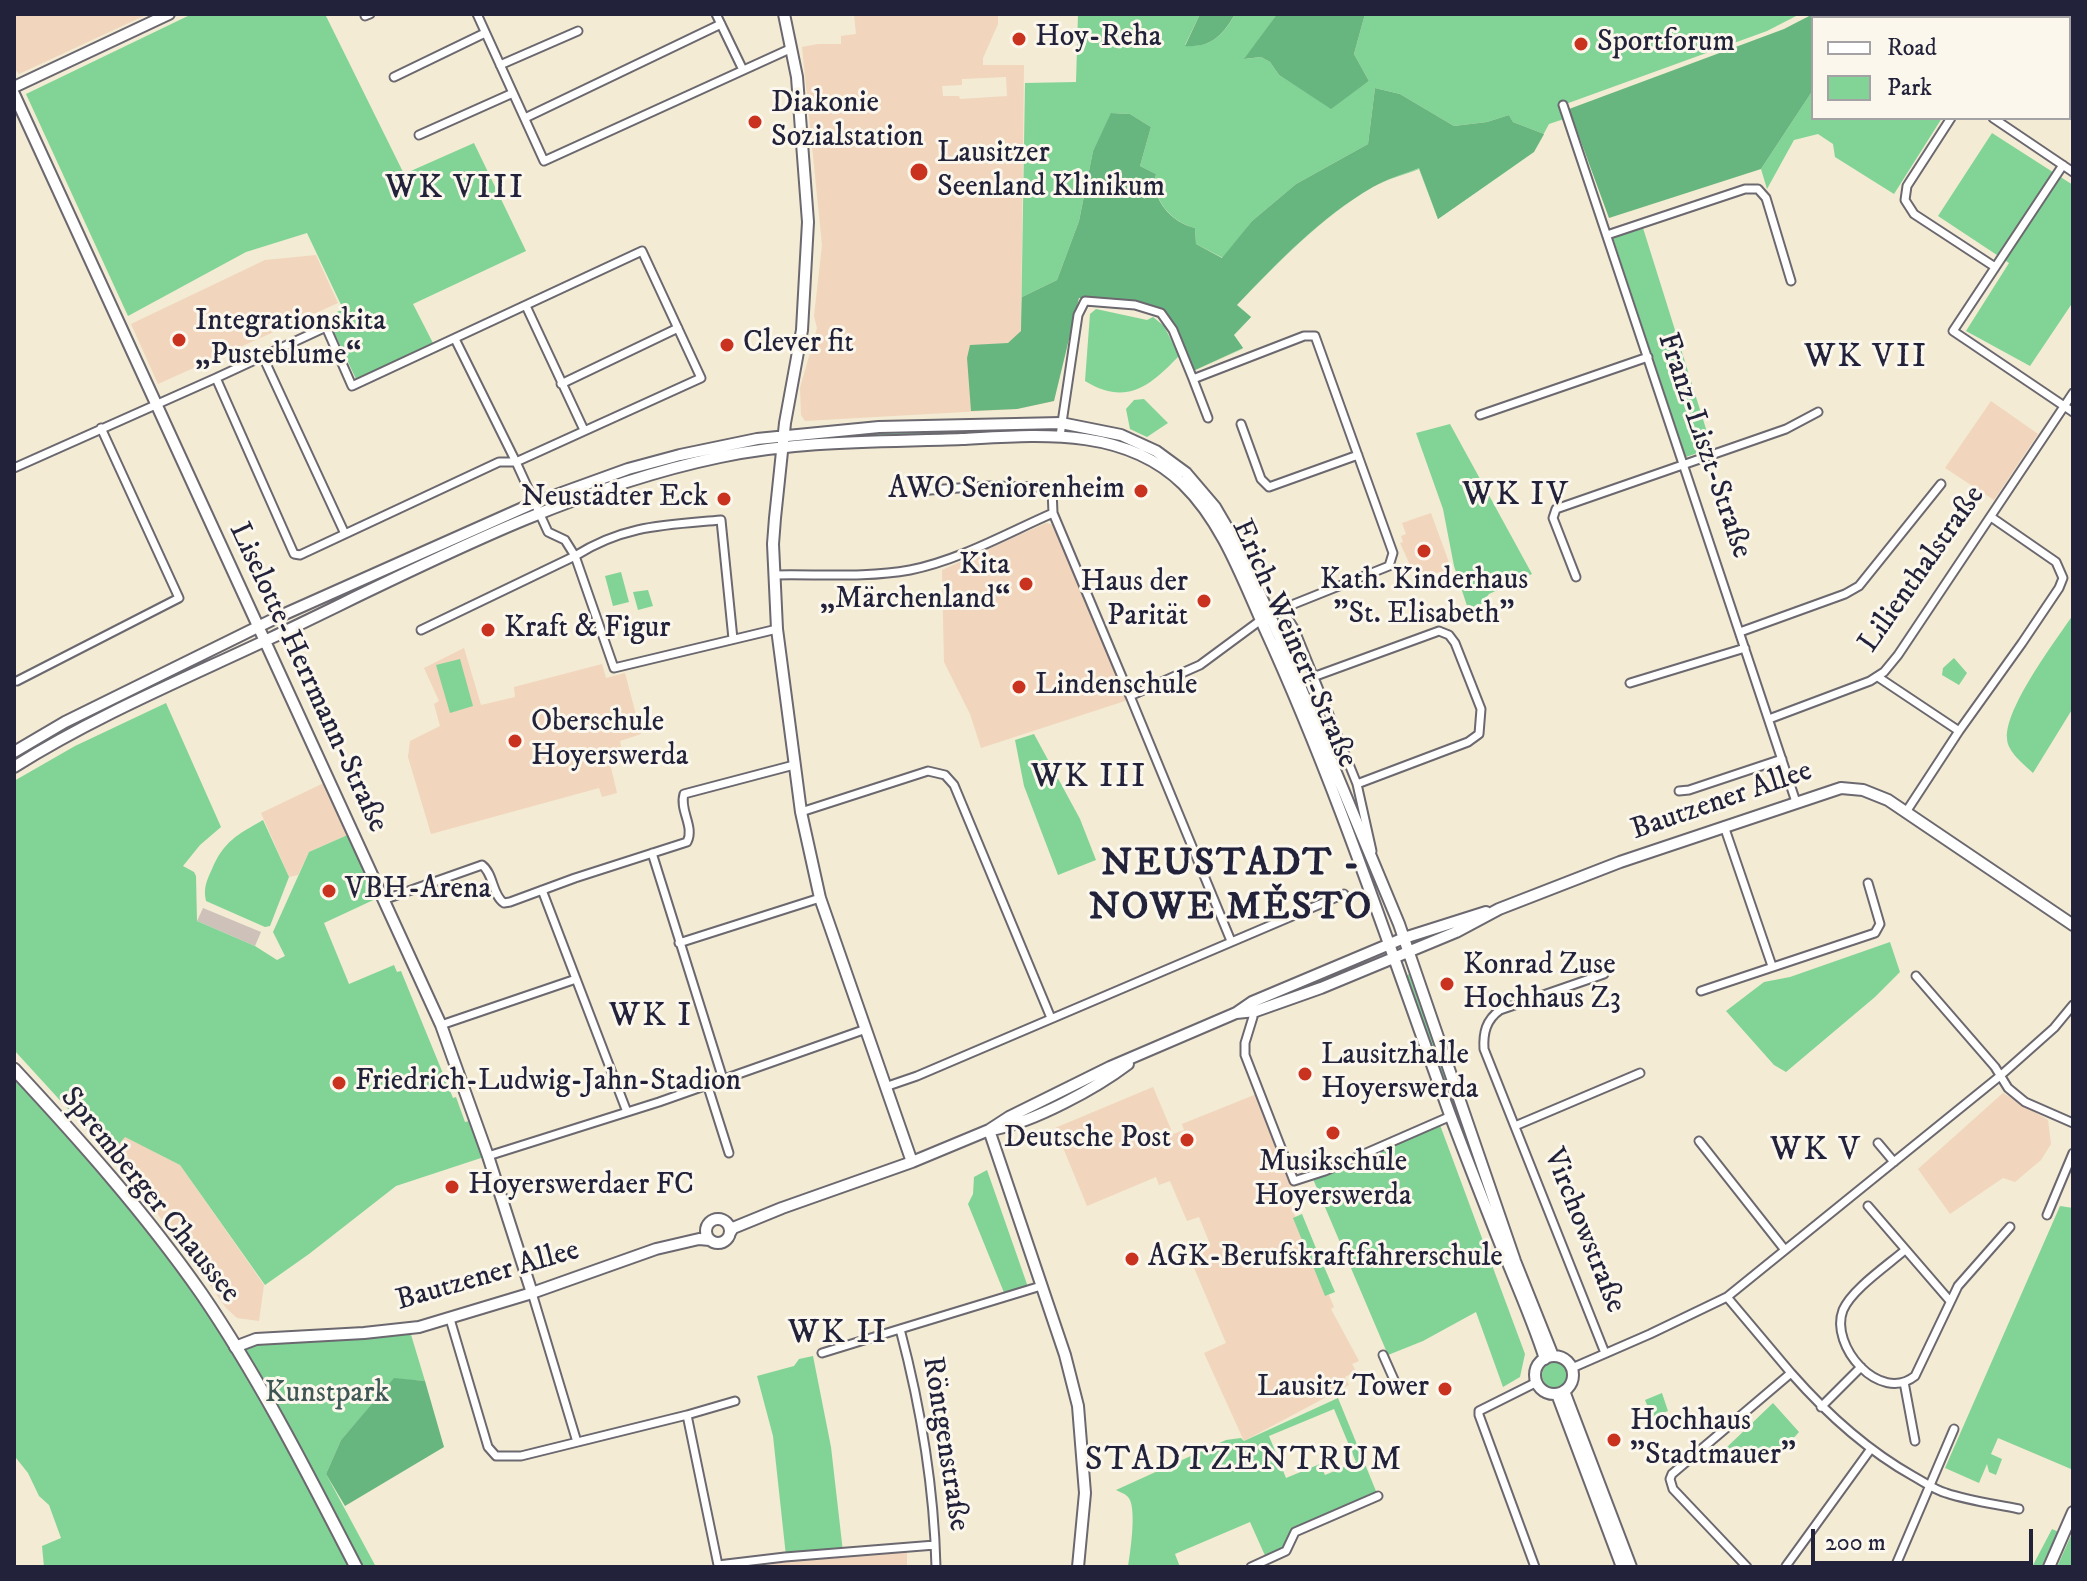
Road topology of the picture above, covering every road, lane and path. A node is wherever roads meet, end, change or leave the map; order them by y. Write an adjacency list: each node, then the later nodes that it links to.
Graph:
1 (169, 14): 12 (street)
2 (477, 14): 7 (street)
3 (716, 14): 5 (street)
4 (784, 14): 8 (street)
5 (721, 24): 10 (street); 16 (street)
6 (578, 31): 9 (street)
7 (485, 33): 9 (street); 11 (street)
8 (792, 48): 10 (street); 45 (street)
9 (500, 65): 13 (street)
10 (743, 70): 16 (street)
11 (394, 77)
12 (14, 87)
13 (513, 93): 16 (street); 19 (street)
14 (14, 94): 34 (street, Liselotte-Herrmann-Straße)
15 (1563, 105): 22 (street, Franz-Liszt-Straße)
16 (525, 118)
17 (1950, 120): 23 (street)
18 (1996, 120): 20 (street)
19 (419, 135)
20 (2063, 165): 21 (street); 23 (street)
21 (2073, 172)
22 (1607, 235): 24 (street); 29 (street, Franz-Liszt-Straße)
23 (1995, 267): 35 (street)
24 (1791, 281)
25 (526, 306): 26 (street); 27 (street); 32 (street)
26 (678, 328): 32 (street); 43 (street)
27 (455, 339): 28 (street); 47 (street)
28 (263, 357): 30 (street); 56 (street)
29 (1648, 357): 38 (street); 48 (street, Franz-Liszt-Straße)
30 (216, 378): 34 (street); 56 (street)
31 (1193, 379): 39 (street); 40 (street); 46 (street)
32 (561, 384): 43 (street)
33 (2073, 393): 35 (street, Lilienthalstraße)
34 (155, 406): 42 (street); 62 (street, Liselotte-Herrmann-Straße)
35 (2064, 406): 37 (street); 55 (street, Lilienthalstraße)
36 (1818, 412): 48 (street)
37 (2073, 412)
38 (1480, 415)
39 (1208, 418)
40 (1061, 423): 44 (street); 45 (street, Erich-Weinert-Straße); 61 (street, Erich-Weinert-Straße)
41 (1241, 424): 46 (street)
42 (101, 428): 49 (street); 71 (street)
43 (584, 430): 47 (street)
44 (1060, 436): 45 (street, Erich-Weinert-Straße); 61 (street, Erich-Weinert-Straße)
45 (782, 440): 52 (street); 54 (street); 58 (street)
46 (1358, 455): 60 (street)
47 (516, 462): 52 (street); 56 (street)
48 (1683, 464): 59 (street); 65 (street, Franz-Liszt-Straße)
49 (14, 468)
50 (1941, 484): 65 (street)
51 (916, 491): 53 (street)
52 (534, 503): 54 (street); 62 (street)
53 (1053, 513): 58 (street); 73 (street)
54 (539, 514): 57 (street); 67 (street)
55 (1991, 517): 70 (street, Lilienthalstraße); 75 (street)
56 (345, 534)
57 (575, 556): 64 (street); 66 (street); 66 (street)
58 (774, 575): 63 (street)
59 (1576, 577)
60 (1281, 608): 61 (street); 69 (street, Erich-Weinert-Straße)
61 (1265, 616): 73 (street); 87 (street, Erich-Weinert-Straße); 98 (street, Erich-Weinert-Straße)
62 (257, 627): 67 (street, Liselotte-Herrmann-Straße); 76 (street)
63 (777, 629): 66 (street); 78 (street)
64 (421, 630)
65 (1740, 632): 68 (street, Franz-Liszt-Straße)
66 (733, 639)
67 (264, 641): 79 (street); 92 (street, Liselotte-Herrmann-Straße)
68 (1745, 648): 72 (street); 74 (street, Franz-Liszt-Straße)
69 (1313, 677): 80 (street, Erich-Weinert-Straße); 80 (street)
70 (1878, 677): 74 (street, Lilienthalstraße); 75 (street)
71 (17, 681)
72 (1630, 683)
73 (1130, 696): 96 (street)
74 (1769, 719): 77 (street, Franz-Liszt-Straße)
75 (1959, 731): 84 (street)
76 (14, 752)
77 (1782, 759): 81 (street); 82 (street, Franz-Liszt-Straße)
78 (794, 765): 83 (street); 86 (street)
79 (14, 767)
80 (1357, 784): 87 (street, Erich-Weinert-Straße)
81 (1679, 791)
82 (1796, 802): 84 (street, Bautzener Allee); 85 (street, Bautzener Allee)
83 (801, 812): 91 (street); 109 (street)
84 (1906, 812): 94 (street, Bautzener Allee)
85 (1724, 826): 93 (street, Bautzener Allee); 101 (street)
86 (652, 853): 89 (street); 97 (street)
87 (1375, 869): 95 (street, Erich-Weinert-Straße)
88 (1868, 883): 101 (street)
89 (542, 890): 92 (street); 104 (street)
90 (1344, 894): 96 (street)
91 (820, 898): 97 (street); 111 (street)
92 (383, 900): 110 (street, Liselotte-Herrmann-Straße)
93 (1499, 909): 95 (street, Bautzener Allee); 99 (street, Bautzener Allee)
94 (2073, 925)
95 (1404, 938): 98 (street, Bautzener Allee); 99 (street, Erich-Weinert-Straße)
96 (1231, 941): 109 (street)
97 (679, 943): 115 (street)
98 (1390, 944): 100 (street, Erich-Weinert-Straße); 107 (street, Bautzener Allee)
99 (1409, 951): 100 (street, Bautzener Allee); 147 (street, Erich-Weinert-Straße)
100 (1395, 956): 107 (street, Bautzener Allee); 119 (street, Erich-Weinert-Straße)
101 (1772, 966): 105 (street)
102 (1604, 974): 121 (street, Virchowstraße)
103 (1916, 976): 114 (street)
104 (576, 979): 110 (street); 118 (street)
105 (1701, 991)
106 (2073, 1005): 114 (street)
107 (1236, 1013): 122 (street, Bautzener Allee)
108 (1253, 1017): 119 (street)
109 (1051, 1018): 117 (street)
110 (441, 1025): 127 (street, Liselotte-Herrmann-Straße)
111 (866, 1029): 115 (street); 117 (street)
112 (14, 1069): 143 (main road, Spremberger Chaussee)
113 (1640, 1073): 121 (street, Virchowstraße)
114 (2000, 1076): 120 (street); 129 (street)
115 (723, 1079): 116 (street)
116 (707, 1084): 118 (street); 125 (street)
117 (885, 1087): 128 (street)
118 (627, 1112): 127 (street)
119 (1451, 1116): 147 (street, Erich-Weinert-Straße)
120 (2073, 1123)
121 (1515, 1126): 145 (street, Virchowstraße)
122 (989, 1130): 128 (street, Bautzener Allee); 137 (street)
123 (1699, 1141): 135 (street)
124 (1878, 1143): 129 (street)
125 (729, 1153)
126 (2073, 1153): 131 (street)
127 (488, 1156): 138 (street, Liselotte-Herrmann-Straße)
128 (912, 1162): 133 (street, Bautzener Allee)
129 (1894, 1162): 135 (street)
130 (1868, 1206): 136 (street)
131 (2047, 1215)
132 (2010, 1227): 140 (street)
133 (729, 1228): 134 (street, Bautzener Allee); 134 (street, Bautzener Allee)
134 (708, 1234): 138 (street, Bautzener Allee)
135 (1785, 1250): 139 (street)
136 (1905, 1250): 140 (street); 148 (street)
137 (1041, 1286): 142 (street, Röntgenstraße); 170 (street)
138 (532, 1293): 141 (street, Bautzener Allee); 160 (street)
139 (1727, 1297): 145 (street); 150 (street)
140 (1950, 1301): 153 (street)
141 (450, 1319): 143 (street, Bautzener Allee); 160 (street)
142 (900, 1329): 144 (street, Röntgenstraße); 166 (street, Röntgenstraße)
143 (235, 1347): 168 (main road, Spremberger Chaussee)
144 (822, 1353)
145 (1605, 1353): 149 (street)
146 (1383, 1355): 151 (street)
147 (1549, 1358): 149 (street); 152 (street)
148 (1861, 1367): 153 (street); 156 (street)
149 (1572, 1368): 154 (street)
150 (1791, 1373): 156 (street); 175 (street)
151 (1395, 1382)
152 (1537, 1382): 154 (street); 172 (street)
153 (1904, 1382): 159 (street)
154 (1560, 1392): 173 (street); 174 (street)
155 (735, 1401): 157 (street)
156 (1821, 1407): 161 (street)
157 (687, 1415): 160 (street); 166 (street)
158 (1954, 1429): 162 (street)
159 (1915, 1441)
160 (577, 1442)
161 (1870, 1450): 162 (street); 167 (street)
162 (1930, 1486): 164 (street); 176 (street)
163 (1378, 1496): 171 (street)
164 (2019, 1509)
165 (2073, 1512): 177 (street)
166 (935, 1545): 169 (street, Röntgenstraße)
167 (1786, 1566)
168 (356, 1567)
169 (936, 1567)
170 (1078, 1567)
171 (1251, 1567)
172 (1535, 1567)
173 (1622, 1567)
174 (1631, 1567)
175 (1747, 1567)
176 (1895, 1567)
177 (2049, 1567)

